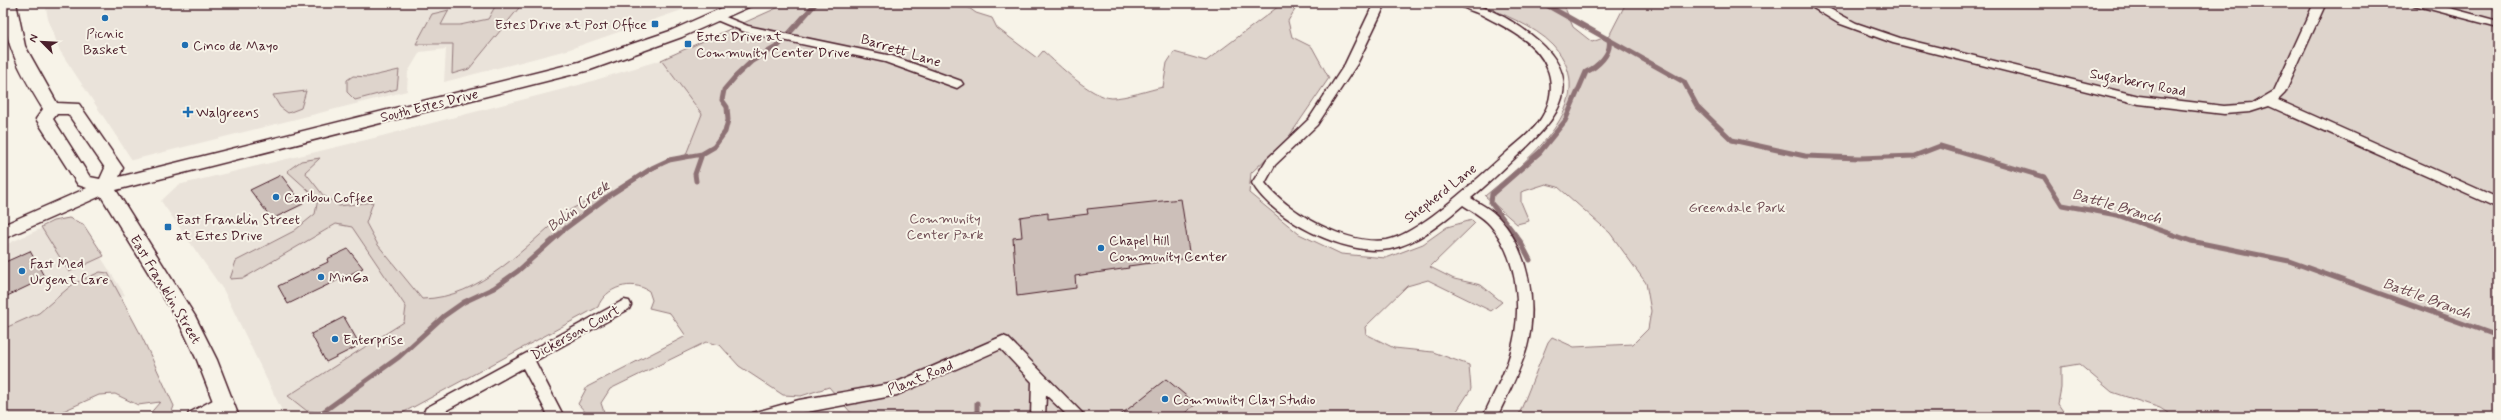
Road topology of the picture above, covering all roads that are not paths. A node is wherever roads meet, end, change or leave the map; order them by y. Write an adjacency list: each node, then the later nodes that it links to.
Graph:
1 (8, 3): 12 (main road)
2 (746, 3): 8 (main road, South Estes Drive)
3 (1380, 3): 14 (street, Shepherd Lane)
4 (1464, 3): 14 (street, Shepherd Lane)
5 (1812, 3): 11 (street, Sugarberry Road)
6 (2320, 3): 11 (street)
7 (2418, 3): 9 (street)
8 (718, 17): 10 (street, Barrett Lane); 13 (main road, South Estes Drive)
9 (2498, 24)
10 (957, 84)
11 (2269, 101): 15 (street)
12 (52, 110): 13 (main road); 13 (main road)
13 (106, 187): 16 (main road, South Estes Drive); 20 (main road, East Franklin Street)
14 (1462, 198): 27 (street)
15 (2498, 203)
16 (3, 232)
17 (624, 305): 18 (street, Dickerson Court)
18 (526, 360): 21 (street, Dickerson Court); 23 (street, Dickerson Court)
19 (1039, 380): 24 (street, Plant Road); 25 (street); 26 (street, Plant Road)
20 (227, 411): 22 (street)
21 (431, 412)
22 (194, 417)
23 (558, 417)
24 (758, 417)
25 (1038, 417)
26 (1079, 417)
27 (1490, 417)

